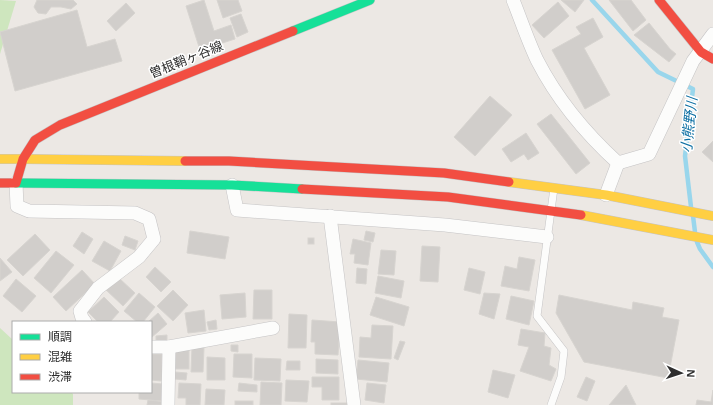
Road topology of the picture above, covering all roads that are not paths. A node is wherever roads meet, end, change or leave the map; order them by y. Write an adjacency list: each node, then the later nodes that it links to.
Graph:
1 (370, 0): 8 (street, 曽根鞘ヶ谷線)
2 (513, 0): 9 (street)
3 (659, 0): 5 (street)
4 (713, 34): 5 (street)
5 (701, 52): 6 (street); 9 (street)
6 (713, 59)
7 (0, 159): 8 (street)
8 (23, 159): 11 (street, 曽根鞘ヶ谷線); 13 (street)
9 (618, 164): 14 (street)
10 (0, 183): 11 (street)
11 (16, 183): 12 (street); 20 (street)
12 (232, 185): 15 (street); 16 (street)
13 (554, 188): 14 (street); 15 (lane)
14 (606, 195): 17 (street)
15 (552, 211): 18 (lane); 19 (street)
16 (330, 216): 18 (street); 25 (street)
17 (713, 216)
18 (547, 237): 26 (lane)
19 (713, 240)
20 (84, 321)
21 (273, 328): 23 (street)
22 (152, 347): 23 (street)
23 (169, 347): 24 (street)
24 (168, 405)
25 (354, 405)
26 (550, 405)

